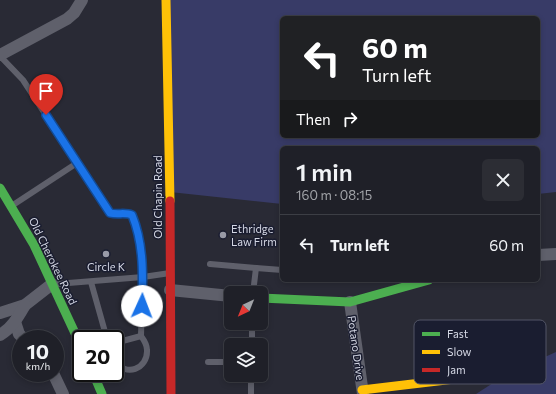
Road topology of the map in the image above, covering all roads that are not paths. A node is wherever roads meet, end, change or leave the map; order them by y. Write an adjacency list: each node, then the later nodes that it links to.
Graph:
1 (82, 0): 3 (street)
2 (166, 0): 12 (street, Old Chapin Road)
3 (0, 56): 4 (lane)
4 (77, 163): 6 (lane); 13 (lane)
5 (0, 188): 6 (street, Old Cherokee Road)
6 (12, 206): 16 (street, Old Cherokee Road)
7 (556, 254): 8 (street)
8 (540, 255)
9 (210, 264): 10 (lane)
10 (256, 268): 11 (lane); 17 (lane)
11 (280, 270)
12 (170, 273): 13 (lane); 18 (street, Old Chapin Road)
13 (143, 277): 14 (lane); 29 (lane)
14 (90, 282): 16 (lane); 27 (lane)
15 (422, 282): 21 (street)
16 (52, 284): 22 (street); 26 (street, Old Cherokee Road)
17 (254, 286)
18 (170, 290): 19 (street); 41 (street, Old Chapin Road)
19 (224, 295)
20 (268, 298): 21 (street)
21 (350, 302): 38 (street, Potano Drive)
22 (25, 305): 23 (street); 24 (street)
23 (0, 313)
24 (14, 322): 25 (street); 28 (street)
25 (17, 330)
26 (74, 330)
27 (104, 330)
28 (0, 335)
29 (141, 336): 30 (lane); 33 (lane)
30 (124, 341)
31 (208, 362): 32 (lane)
32 (224, 362)
33 (124, 370)
34 (57, 382): 39 (street)
35 (97, 382): 40 (street)
36 (252, 382): 42 (lane)
37 (420, 384): 38 (street)
38 (362, 392)
39 (63, 394)
40 (102, 394)
41 (171, 394)
42 (251, 394)

